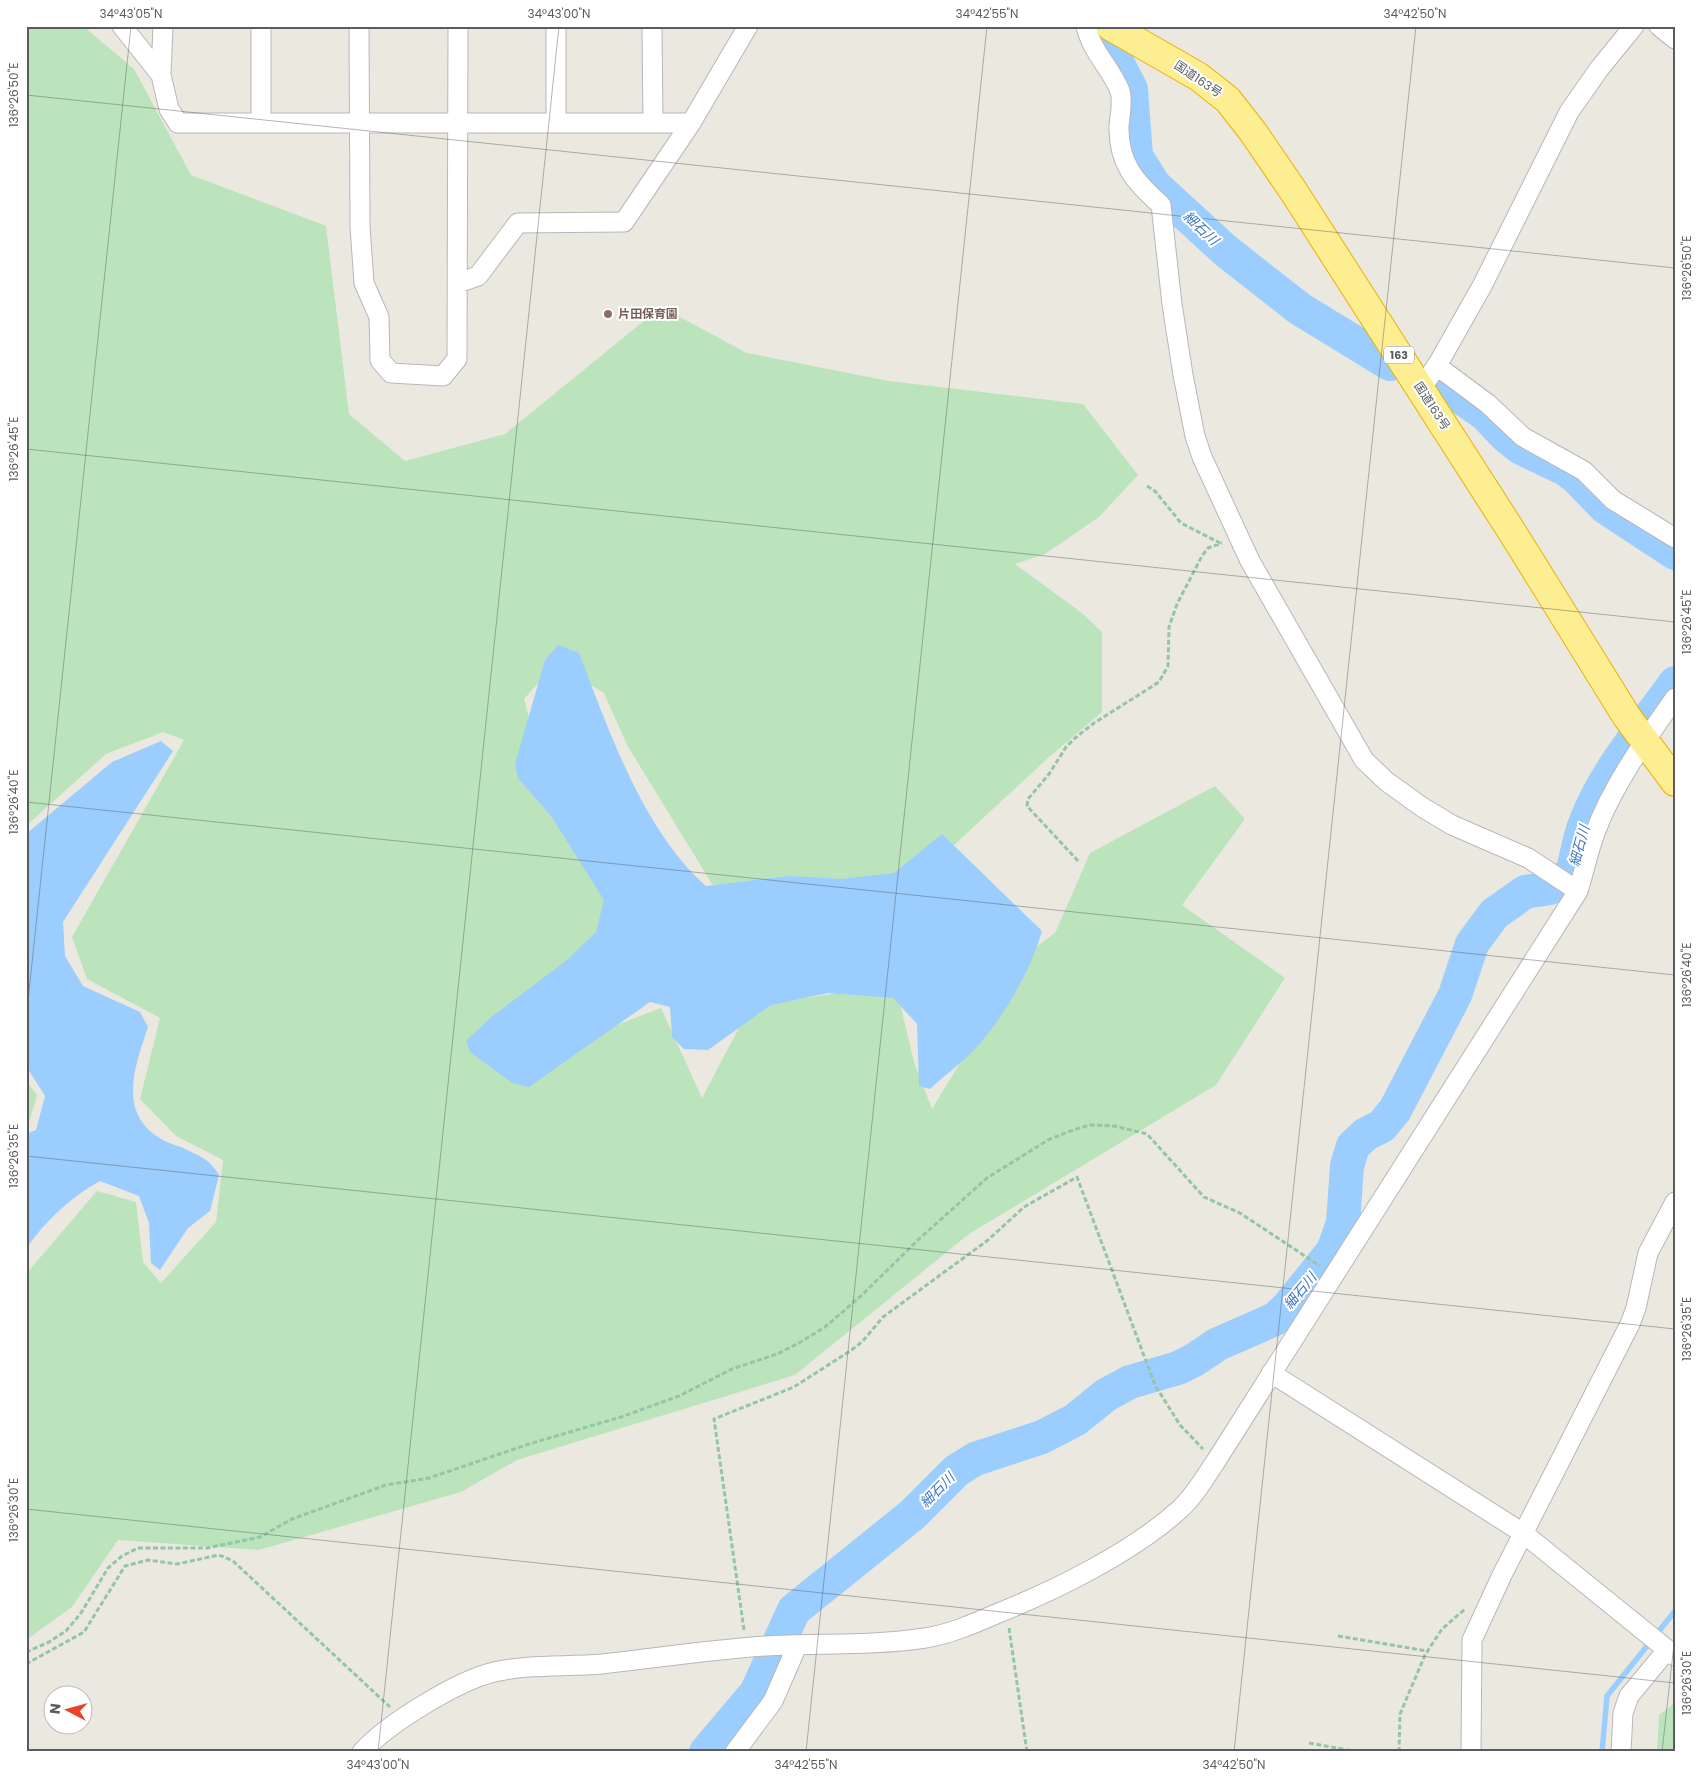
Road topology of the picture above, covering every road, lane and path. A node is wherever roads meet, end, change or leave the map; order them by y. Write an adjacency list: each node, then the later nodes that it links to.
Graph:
1 (122, 26): 14 (street)
2 (163, 26): 14 (street)
3 (261, 26): 15 (street)
4 (359, 26): 16 (street)
5 (458, 26): 17 (street)
6 (556, 26): 18 (street)
7 (652, 26): 19 (street)
8 (748, 26): 20 (street)
9 (1086, 26): 26 (street)
10 (1634, 26): 22 (street)
11 (1659, 26): 13 (street)
12 (1119, 31): 23 (highway, 国道163号 / 163)
13 (1675, 38)
14 (161, 75): 15 (street)
15 (261, 123): 16 (street)
16 (359, 123): 17 (street); 21 (street)
17 (458, 123): 18 (street); 21 (street)
18 (556, 123): 19 (street)
19 (653, 123): 20 (street)
20 (691, 123): 21 (street)
21 (458, 283)
22 (1436, 366): 23 (street); 25 (street)
23 (1421, 389): 29 (highway, 国道163号 / 163)
24 (1147, 486): 27 (path)
25 (1675, 538)
26 (1240, 539): 27 (path); 32 (street)
27 (1220, 543): 31 (path)
28 (1675, 698): 29 (street)
29 (1644, 742): 30 (highway, 国道163号 / 163); 32 (street)
30 (1675, 782)
31 (1078, 861)
32 (1575, 890): 34 (street)
33 (1675, 1202): 37 (street)
34 (1333, 1275): 35 (street); 45 (path)
35 (1271, 1373): 36 (street); 37 (street)
36 (1216, 1461): 39 (street); 42 (path)
37 (1523, 1533): 38 (street); 43 (street)
38 (1496, 1588): 44 (path); 54 (street)
39 (1006, 1610): 41 (street); 51 (path)
40 (1338, 1636): 44 (path)
41 (792, 1645): 42 (street); 50 (street)
42 (755, 1647): 47 (street)
43 (1668, 1650): 55 (street)
44 (1427, 1651): 53 (path)
45 (26, 1652)
46 (26, 1664): 47 (path)
47 (403, 1719): 49 (street)
48 (1309, 1743): 52 (path)
49 (362, 1752)
50 (735, 1752)
51 (1027, 1752)
52 (1359, 1752)
53 (1399, 1752)
54 (1471, 1752)
55 (1621, 1752)

